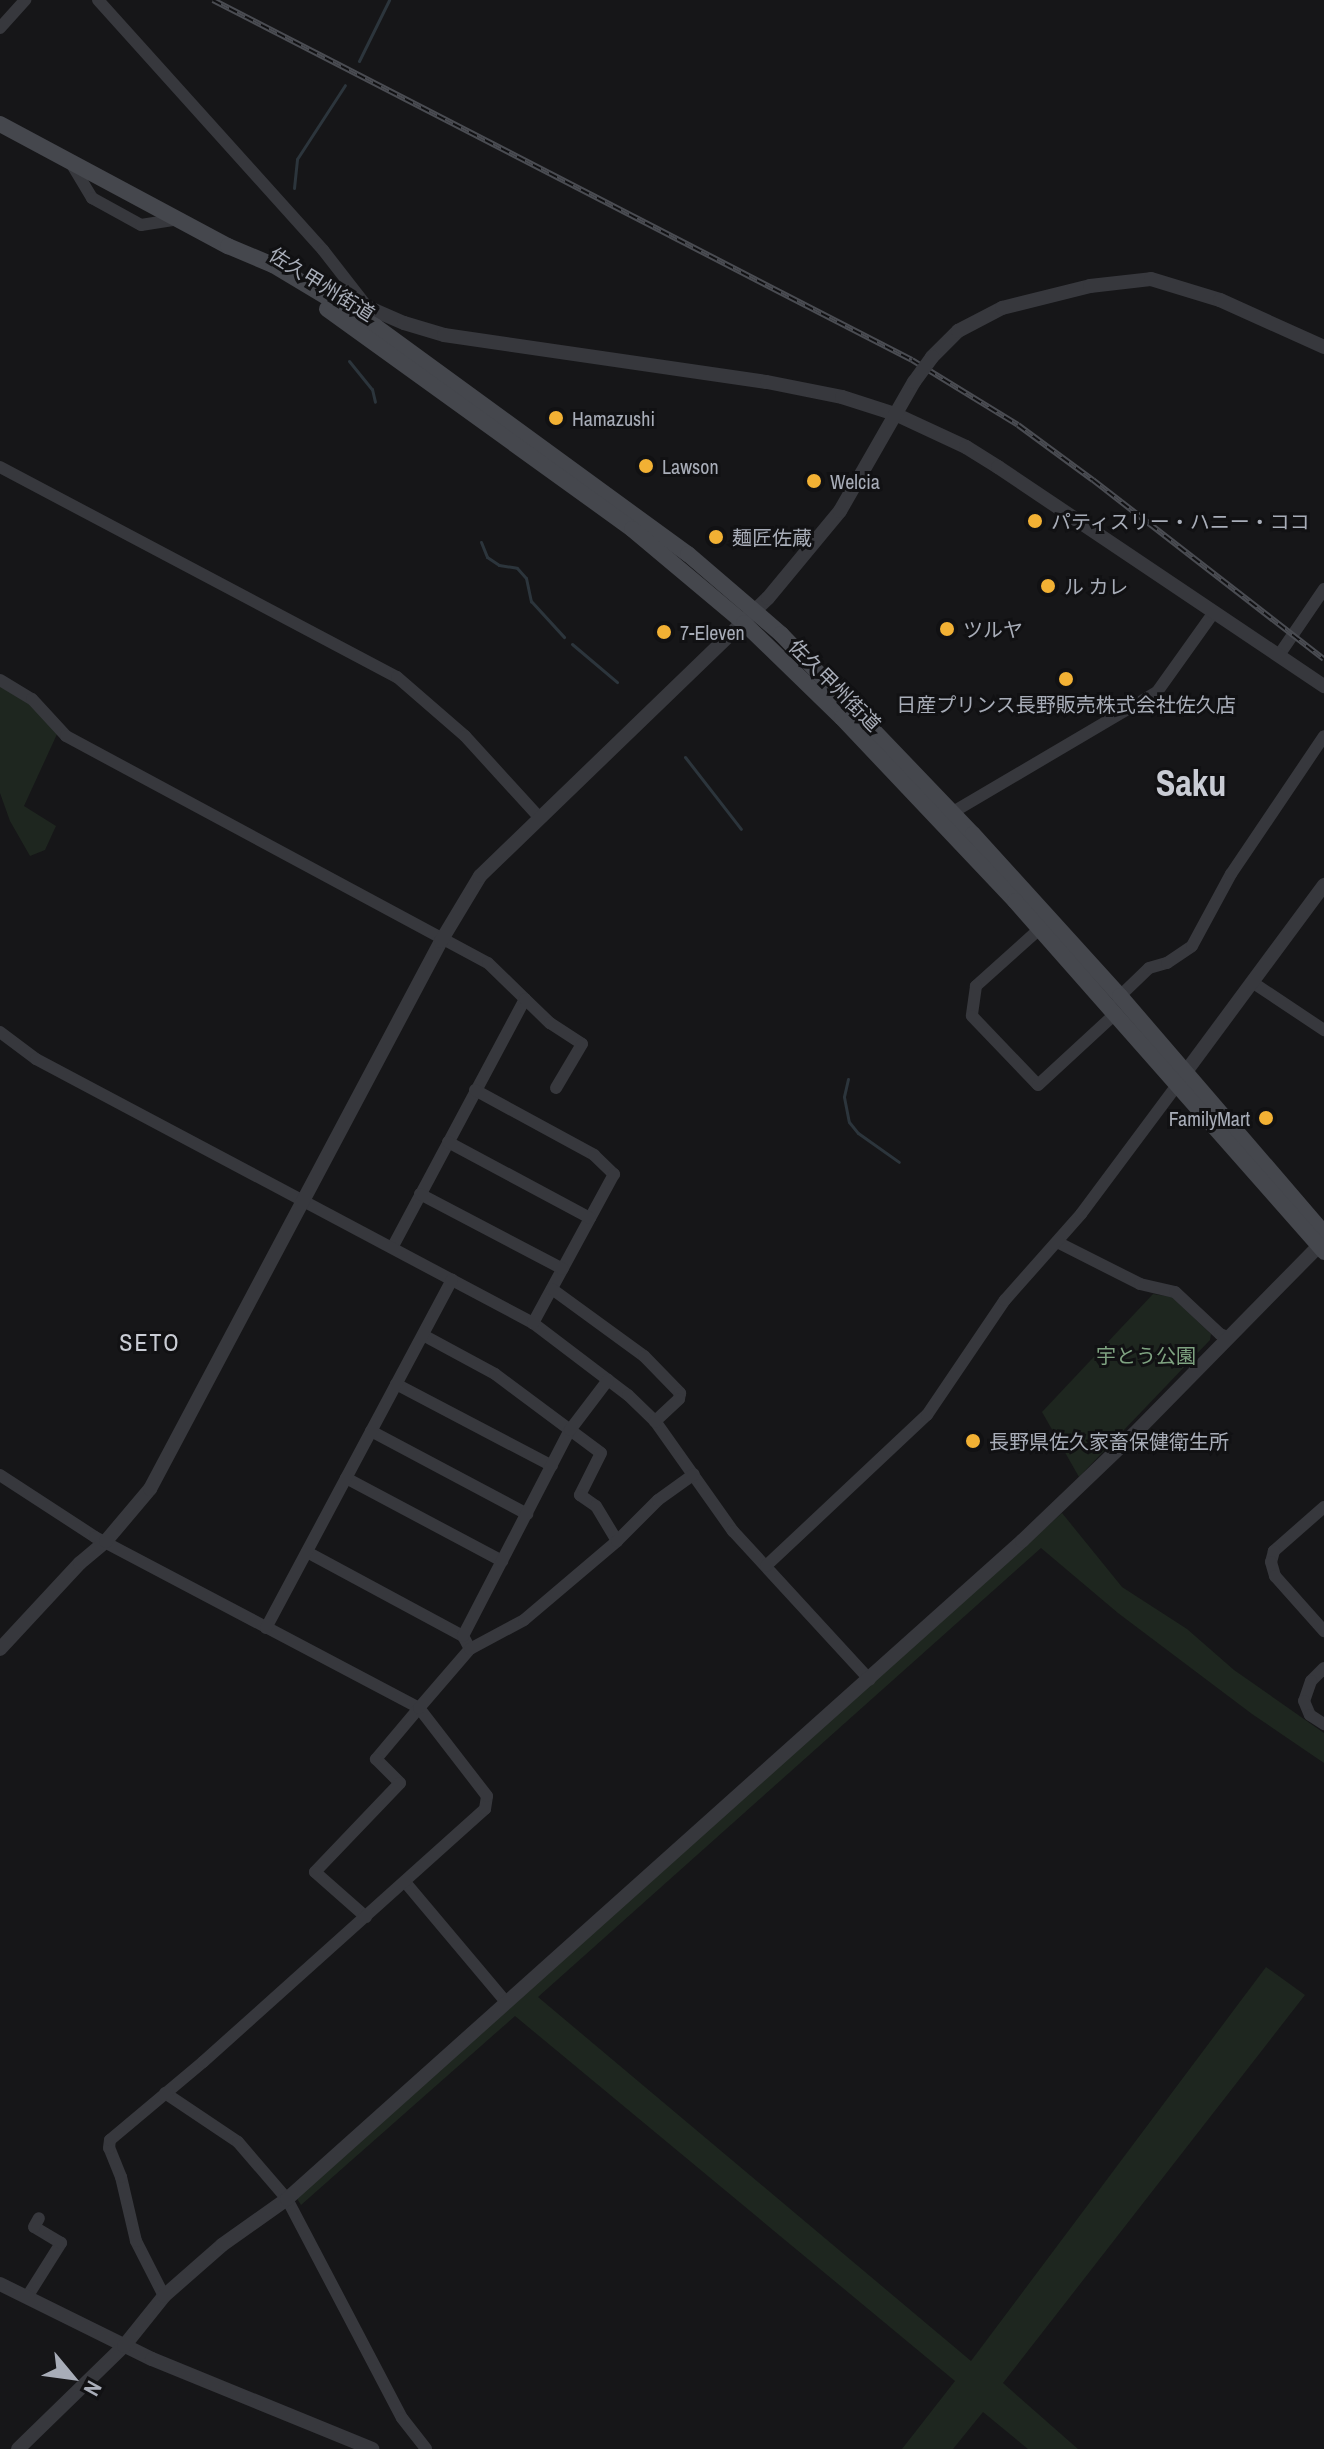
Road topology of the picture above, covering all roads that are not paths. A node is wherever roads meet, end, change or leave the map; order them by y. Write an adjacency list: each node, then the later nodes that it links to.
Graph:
1 (25, 0): 3 (street)
2 (98, 0): 7 (street)
3 (0, 28)
4 (0, 124): 5 (main road, 佐久甲州街道)
5 (228, 246): 6 (main road, 佐久甲州街道); 8 (main road, 佐久甲州街道)
6 (273, 265): 7 (street); 9 (main road, 佐久甲州街道)
7 (369, 309): 10 (street)
8 (337, 316): 9 (street); 16 (main road, 佐久甲州街道)
9 (375, 326): 10 (street); 16 (main road, 佐久甲州街道)
10 (444, 335): 12 (street)
11 (1324, 347): 12 (street, bridge)
12 (895, 414): 15 (street); 16 (street)
13 (0, 467): 22 (street)
14 (1324, 589): 17 (street)
15 (1214, 612): 17 (street); 21 (street)
16 (749, 617): 21 (main road, 佐久甲州街道); 22 (street)
17 (1279, 655): 19 (street)
18 (0, 680): 25 (street)
19 (1324, 686)
20 (1324, 736): 27 (street)
21 (946, 816): 24 (main road, 佐久甲州街道)
22 (539, 817): 25 (street)
23 (1324, 885): 26 (street)
24 (1045, 924): 27 (main road, 佐久甲州街道); 29 (main road, 佐久甲州街道); 29 (street)
25 (441, 941): 28 (street); 38 (street)
26 (1252, 982): 30 (street); 33 (street)
27 (1120, 996): 33 (main road, 佐久甲州街道)
28 (525, 999): 34 (street); 35 (street)
29 (1115, 1014): 33 (main road, 佐久甲州街道)
30 (1324, 1030)
31 (3, 1035): 32 (street); 38 (street)
32 (0, 1051)
33 (1181, 1079): 40 (street); 41 (main road, 佐久甲州街道)
34 (556, 1088)
35 (475, 1090): 36 (street); 39 (street)
36 (448, 1142): 37 (street); 39 (street)
37 (420, 1194): 42 (street); 43 (street)
38 (303, 1201): 42 (street); 60 (street)
39 (590, 1218): 43 (street)
40 (1057, 1242): 48 (street); 64 (street)
41 (1322, 1244): 48 (street)
42 (392, 1248): 44 (street)
43 (563, 1269): 45 (street)
44 (452, 1280): 46 (street); 47 (street)
45 (552, 1289): 46 (street); 51 (street)
46 (533, 1323): 49 (street)
47 (423, 1335): 50 (street); 52 (street)
48 (1227, 1337): 71 (street)
49 (608, 1380): 51 (street); 52 (street)
50 (396, 1384): 53 (street); 54 (street)
51 (655, 1421): 55 (street)
52 (570, 1430): 54 (street); 61 (street)
53 (371, 1431): 57 (street); 59 (street)
54 (552, 1466): 59 (street)
55 (694, 1474): 61 (street); 64 (street)
56 (0, 1475): 60 (street)
57 (346, 1478): 62 (street); 63 (street)
58 (1324, 1507): 66 (street)
59 (527, 1514): 63 (street)
60 (106, 1541): 65 (street); 68 (street)
61 (617, 1541): 69 (street)
62 (307, 1552): 65 (street); 67 (street)
63 (502, 1561): 67 (street)
64 (766, 1566): 71 (street)
65 (266, 1628): 72 (street)
66 (1324, 1631)
67 (463, 1636): 69 (street)
68 (0, 1649)
69 (470, 1649): 72 (street)
70 (1324, 1668): 73 (street)
71 (870, 1680): 76 (street)
72 (419, 1708): 74 (street); 75 (street)
73 (1324, 1724)
74 (405, 1882): 75 (street); 76 (street)
75 (366, 1917): 77 (street)
76 (506, 2002): 78 (street)
77 (165, 2093): 78 (street); 81 (street)
78 (287, 2199): 81 (street); 86 (street)
79 (39, 2218): 82 (street)
80 (0, 2284): 82 (street)
81 (164, 2296): 83 (street)
82 (27, 2297): 83 (street)
83 (124, 2346): 84 (street); 85 (street)
84 (18, 2449)
85 (372, 2449)
86 (426, 2449)

